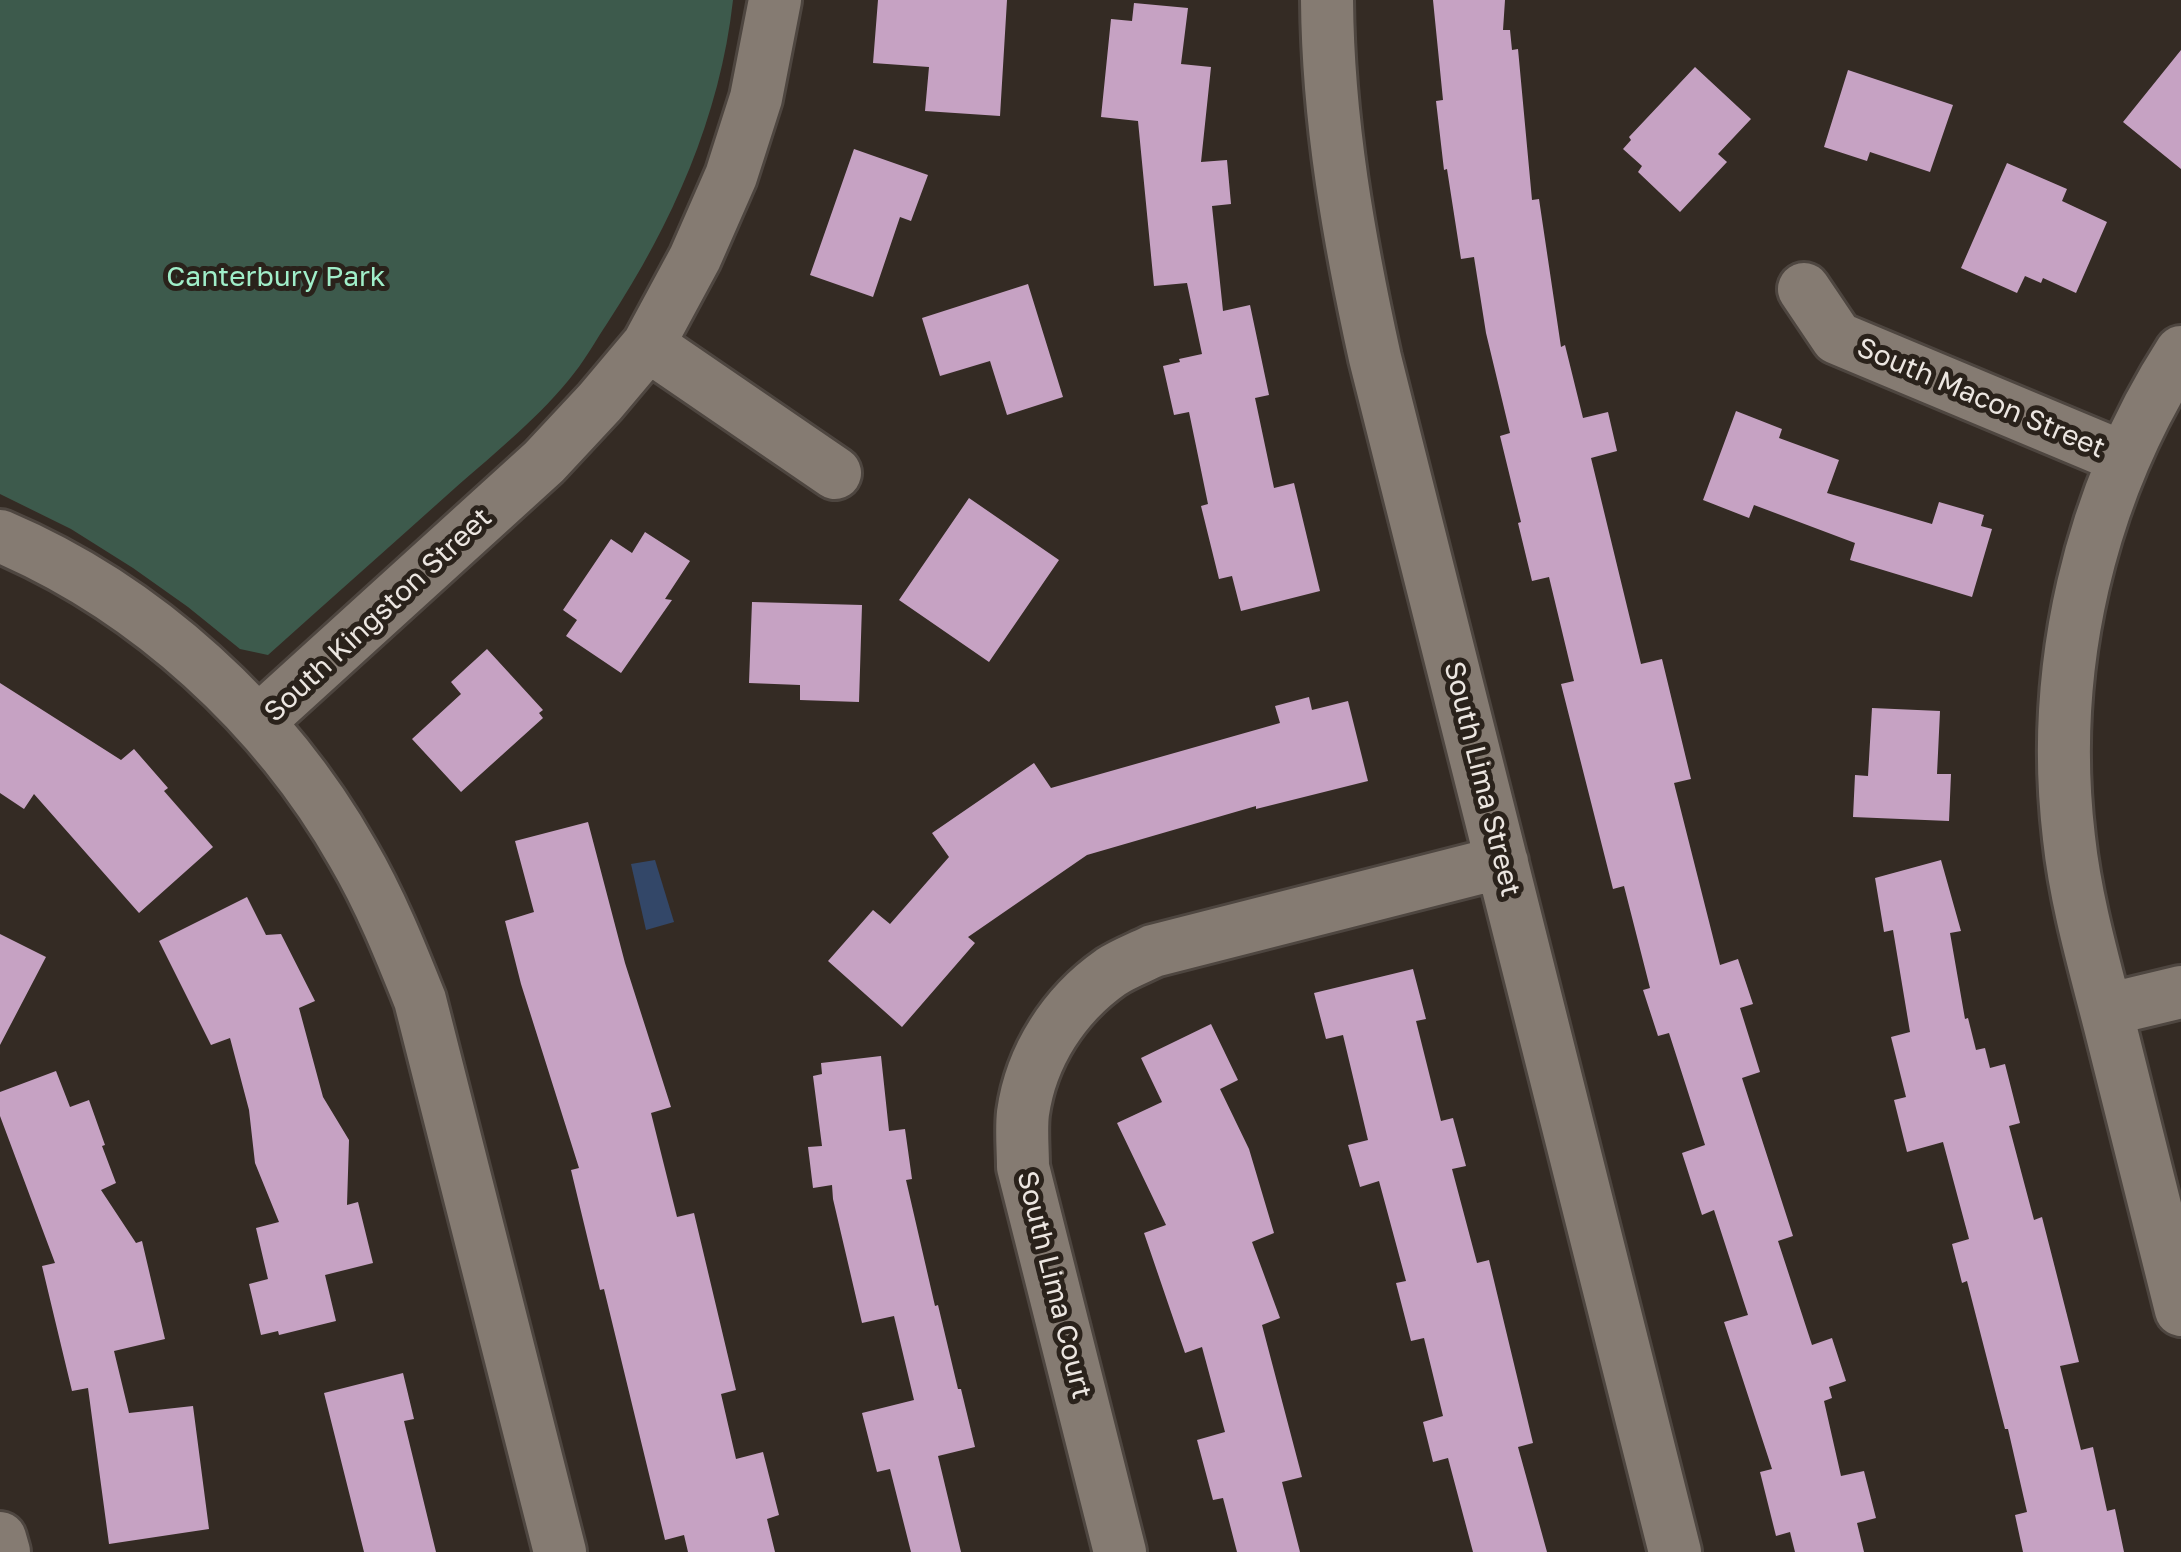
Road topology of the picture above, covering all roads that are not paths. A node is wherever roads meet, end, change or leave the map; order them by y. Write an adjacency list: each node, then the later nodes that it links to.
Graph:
1 (774, 0): 4 (street, South Kingston Street)
2 (1327, 0): 10 (street, South Lima Street)
3 (1804, 289): 6 (street, South Macon Street)
4 (648, 345): 7 (street); 9 (street, South Kingston Street)
5 (2181, 352): 6 (street, South Macon Street)
6 (2124, 458): 12 (street, South Macon Street)
7 (835, 473)
8 (0, 536): 9 (street)
9 (258, 722): 16 (street, South Kingston Street)
10 (1502, 862): 17 (street, South Lima Court); 18 (street, South Lima Street)
11 (2181, 992): 12 (street)
12 (2106, 1010): 13 (street, South Macon Street)
13 (2181, 1310)
14 (0, 1538): 15 (street)
15 (4, 1552)
16 (560, 1552)
17 (1120, 1552)
18 (1675, 1552)

